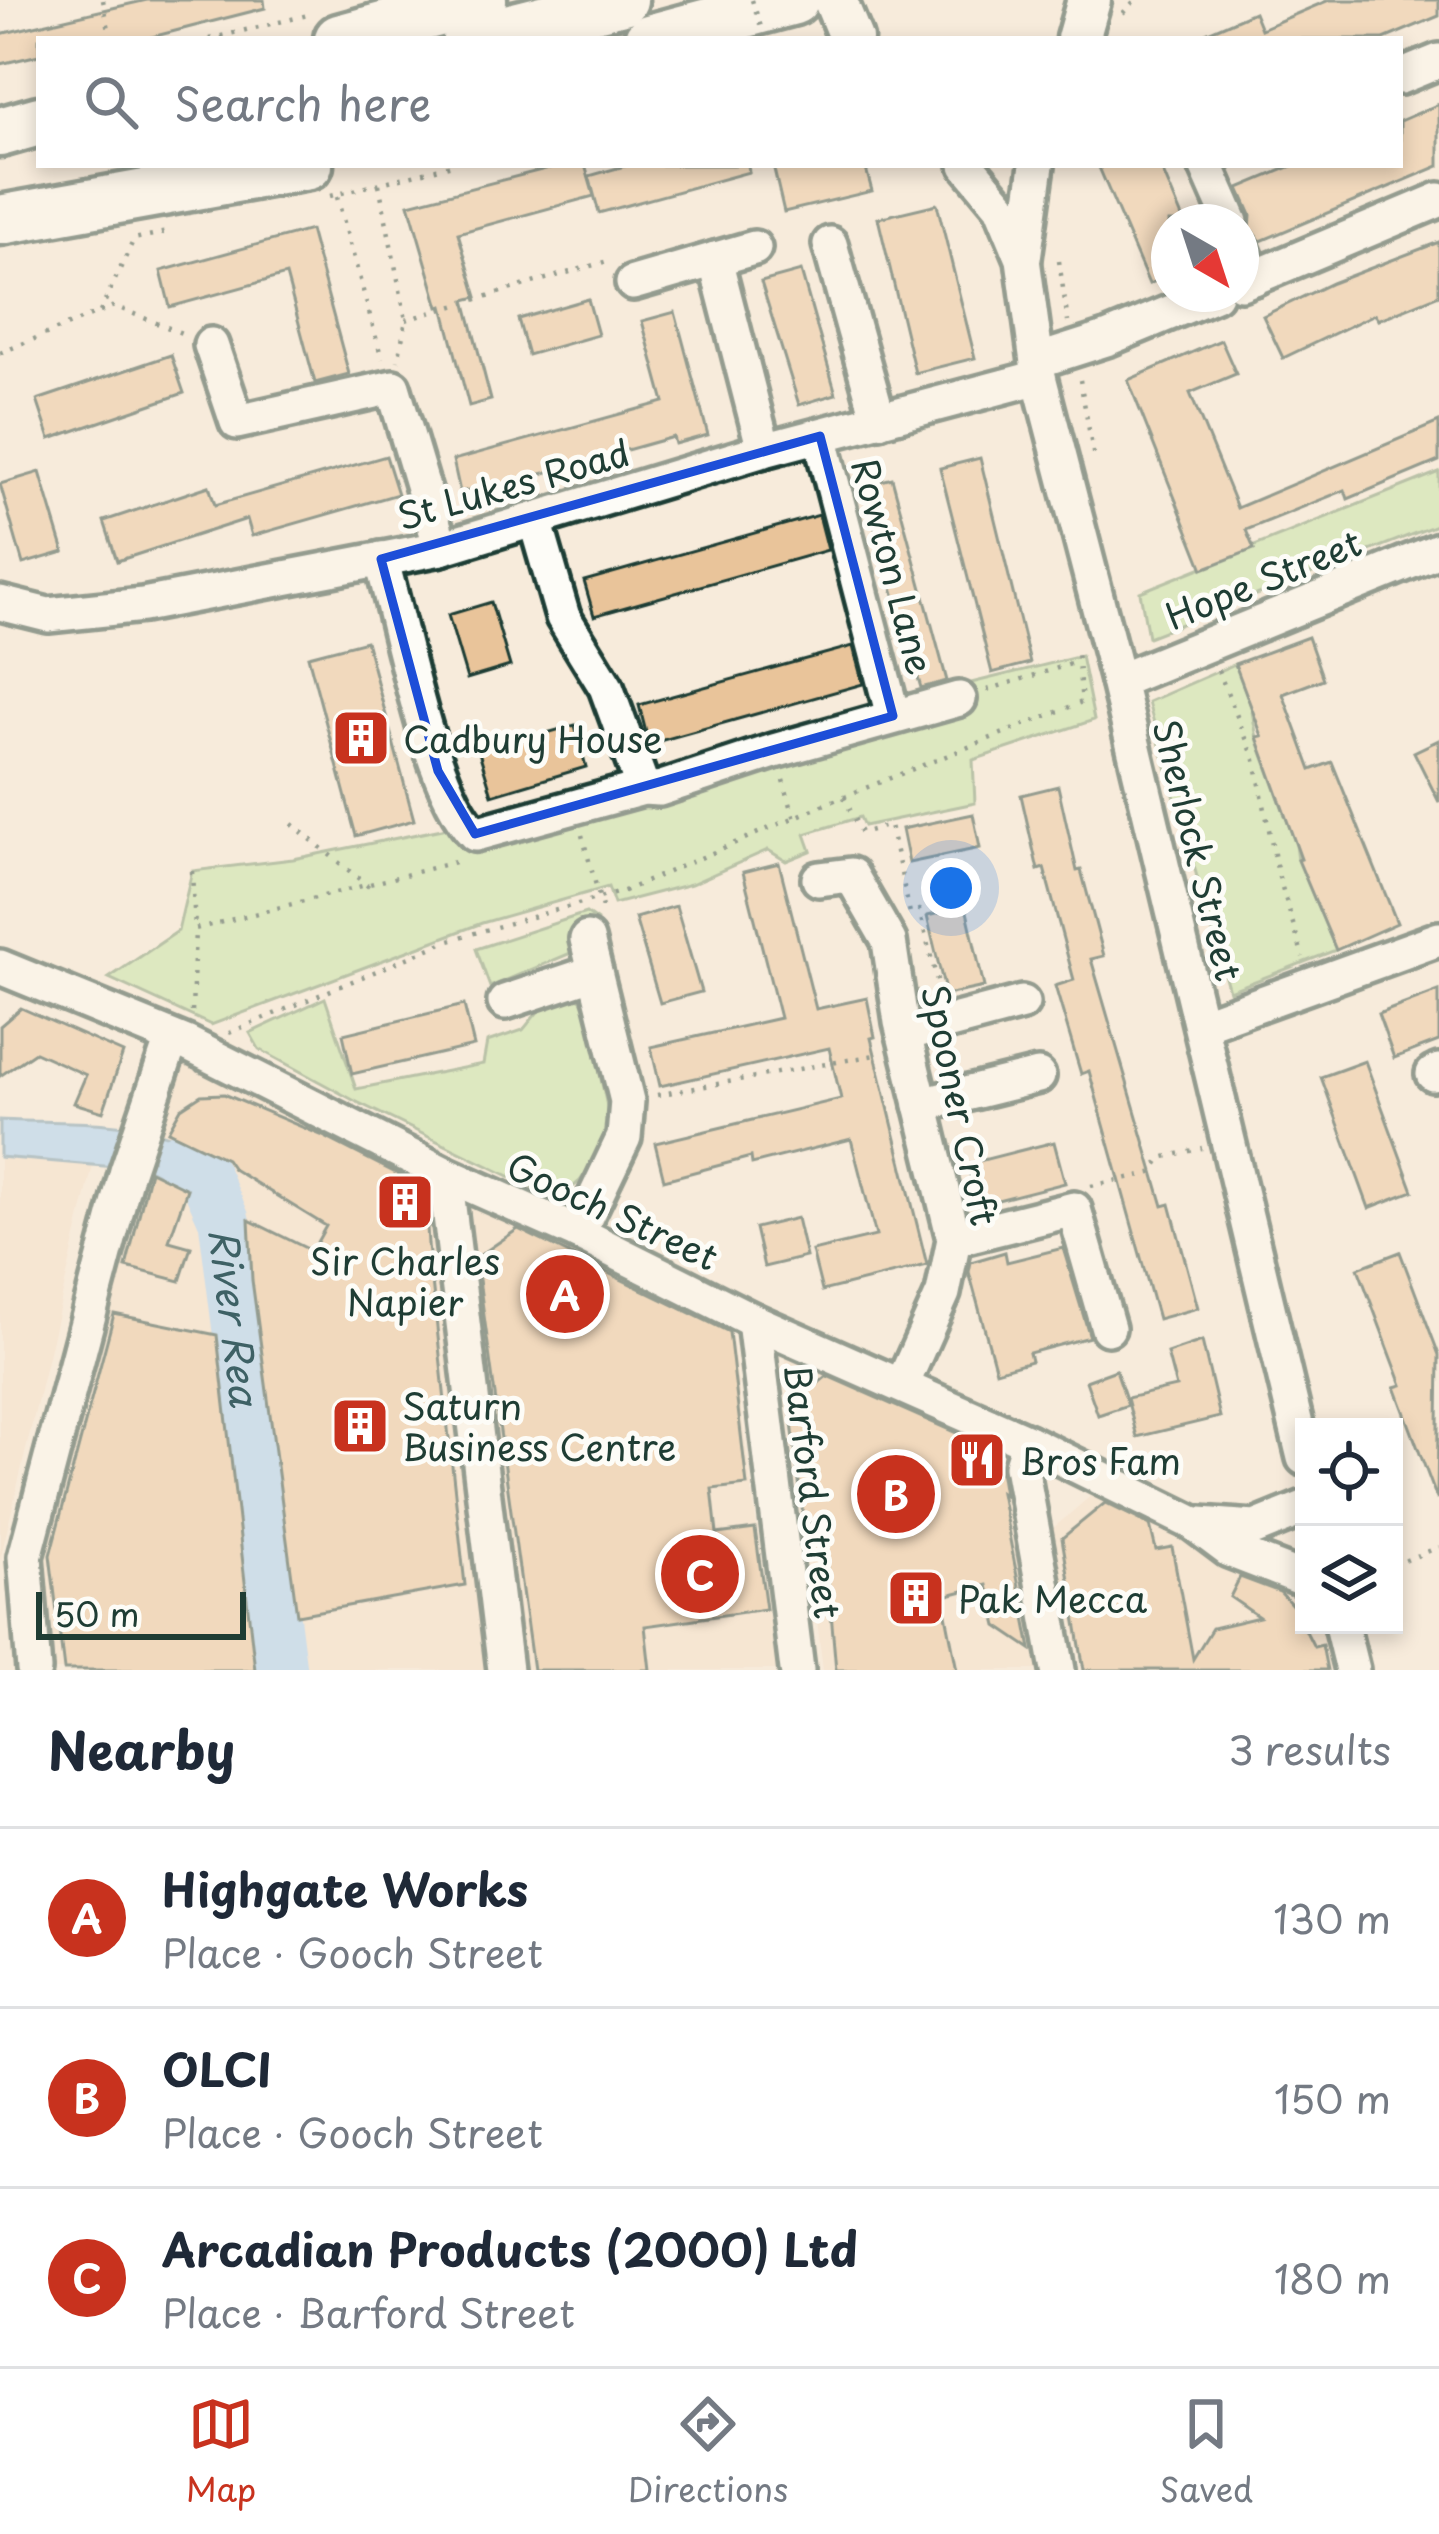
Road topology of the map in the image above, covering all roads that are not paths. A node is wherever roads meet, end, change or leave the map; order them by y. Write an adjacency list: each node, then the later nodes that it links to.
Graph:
1 (482, 0): 5 (highway)
2 (623, 0): 6 (highway)
3 (1089, 0): 8 (main road)
4 (777, 14): 7 (highway)
5 (328, 26)
6 (479, 36)
7 (664, 36)
8 (1079, 36)
9 (1439, 61): 10 (street)
10 (1403, 76)
11 (36, 122): 12 (highway)
12 (0, 132)
13 (36, 148): 14 (highway)
14 (0, 154)
15 (131, 168): 20 (highway)
16 (969, 168): 27 (street, Sherlock Street)
17 (1037, 168): 27 (street, Sherlock Street)
18 (1207, 168): 22 (street)
19 (319, 187): 23 (highway)
20 (0, 195)
21 (1439, 200): 28 (street)
22 (1223, 204)
23 (0, 220)
24 (830, 244): 33 (street)
25 (754, 248): 26 (street)
26 (715, 259): 29 (street); 35 (street)
27 (1023, 259): 32 (street, Sherlock Street)
28 (1259, 264)
29 (633, 283)
30 (1170, 312): 32 (street, St Lukes Road)
31 (211, 345): 37 (street)
32 (1038, 369): 33 (street, St Lukes Road); 41 (street, Sherlock Street)
33 (879, 420): 34 (street, St Lukes Road)
34 (820, 436): 35 (street, St Lukes Road); 43 (street, Rowton Lane)
35 (764, 450): 36 (street, St Lukes Road)
36 (535, 520): 37 (street, St Lukes Road); 44 (street)
37 (441, 548): 39 (street, St Lukes Road)
38 (1439, 550): 41 (street, Hope Street)
39 (381, 560): 40 (street, St Lukes Road); 44 (street, Rowton Lane)
40 (0, 603)
41 (1118, 681): 50 (street, Sherlock Street)
42 (959, 699): 43 (street, Rowton Lane)
43 (893, 716): 44 (street, Rowton Lane)
44 (643, 788)
45 (819, 879): 52 (street, Spooner Croft)
46 (1439, 939): 50 (street)
47 (6, 976): 51 (street, Gooch Street)
48 (505, 1002): 56 (street)
49 (1022, 1003): 52 (street)
50 (1201, 1025): 61 (street, Sherlock Street)
51 (182, 1027): 55 (street, Gooch Street); 65 (street)
52 (906, 1041): 54 (street, Spooner Croft)
53 (1038, 1076): 54 (street)
54 (921, 1105): 57 (street, Spooner Croft)
55 (445, 1174): 56 (street, Gooch Street); 69 (street)
56 (578, 1233): 58 (street, Gooch Street)
57 (954, 1239): 59 (street); 60 (street, Spooner Croft)
58 (754, 1321): 60 (street, Gooch Street); 70 (street, Barford Street)
59 (1108, 1328)
60 (902, 1385): 62 (street, Gooch Street)
61 (1295, 1421)
62 (1028, 1442): 64 (street, Gooch Street); 71 (street)
63 (1295, 1512): 64 (street, Gooch Street)
64 (1193, 1523): 66 (street, Gooch Street)
65 (17, 1558): 68 (street)
66 (1295, 1576)
67 (1343, 1634): 72 (street)
68 (34, 1670)
69 (505, 1670)
70 (797, 1670)
71 (1058, 1670)
72 (1352, 1670)

